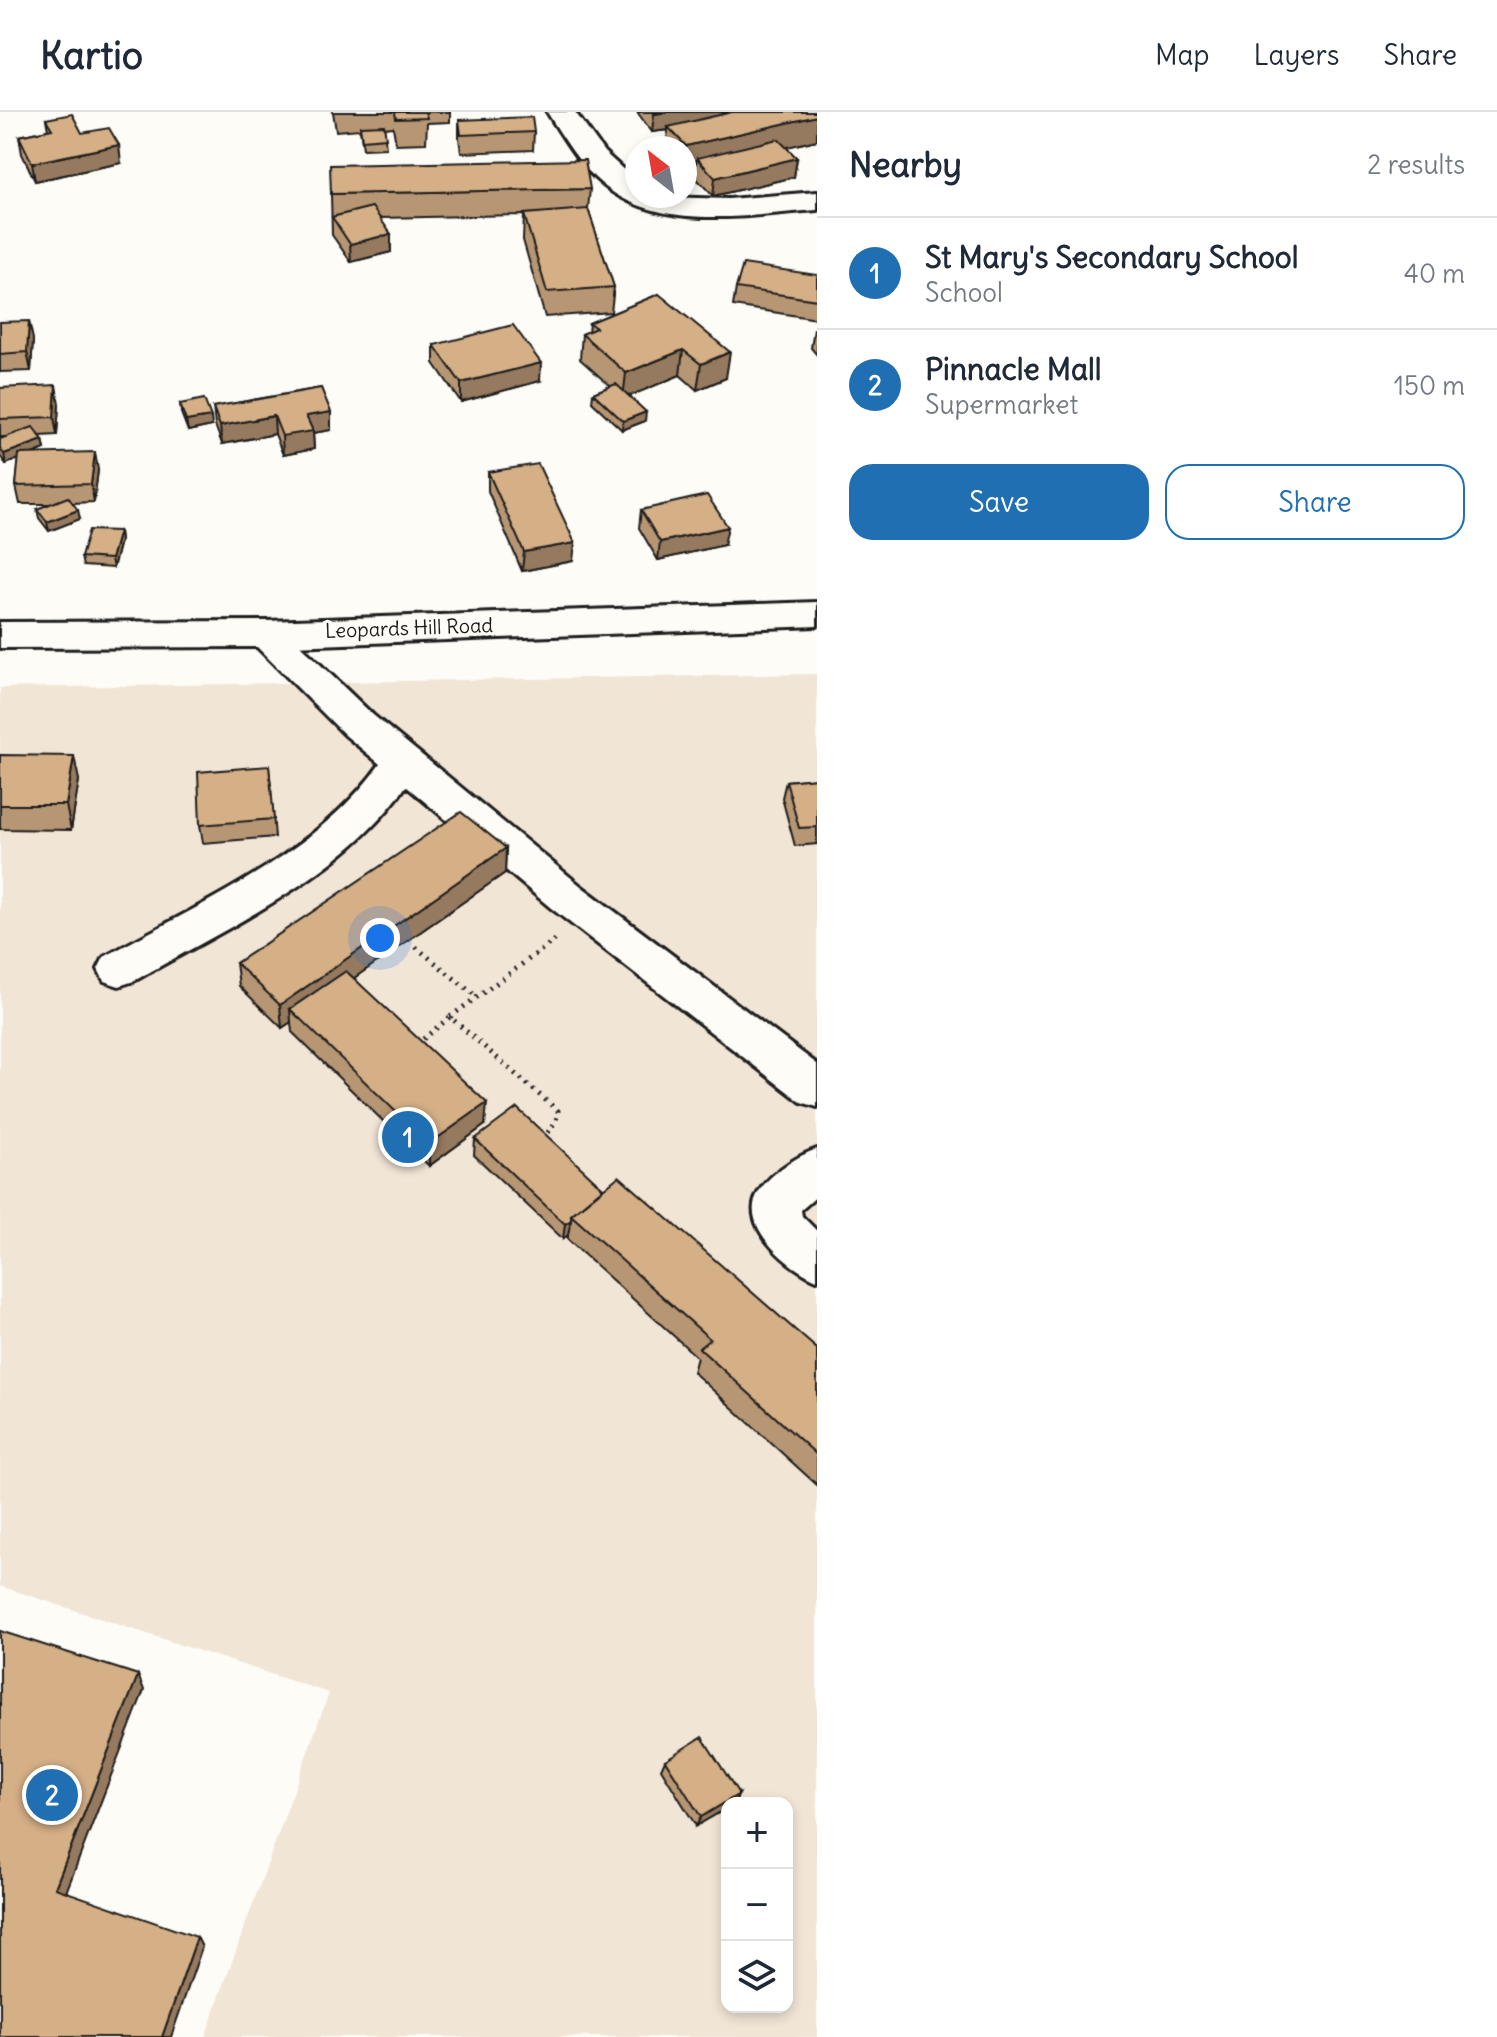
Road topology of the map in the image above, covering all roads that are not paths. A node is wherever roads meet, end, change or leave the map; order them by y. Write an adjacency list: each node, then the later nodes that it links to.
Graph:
1 (561, 112): 2 (main road)
2 (625, 188)
3 (817, 201): 4 (main road)
4 (697, 206)
5 (817, 614): 6 (main road, Leopards Hill Road)
6 (266, 634): 7 (main road, Leopards Hill Road); 8 (main road)
7 (0, 635)
8 (402, 762): 9 (main road); 10 (main road)
9 (119, 969)
10 (817, 1089)
11 (817, 1168): 12 (main road)
12 (817, 1259)

